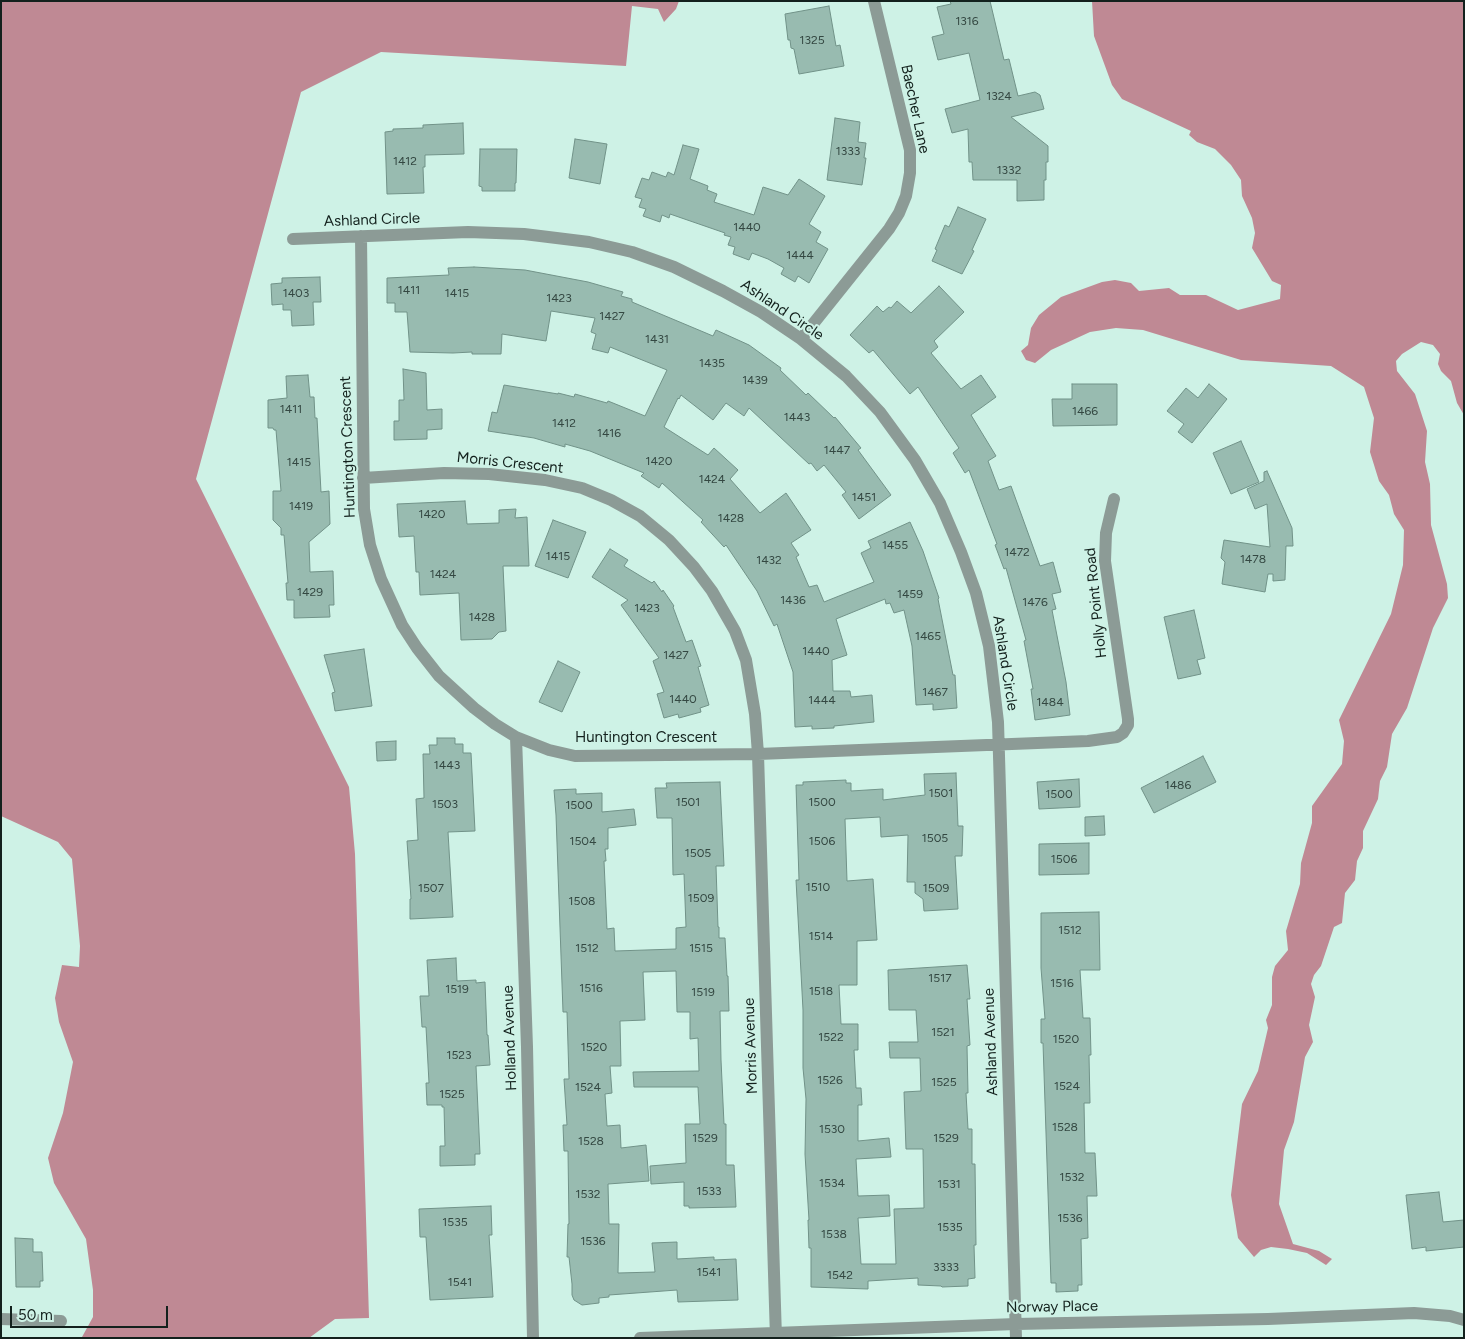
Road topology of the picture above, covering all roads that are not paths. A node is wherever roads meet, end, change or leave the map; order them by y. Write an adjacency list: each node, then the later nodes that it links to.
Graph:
1 (874, 1): 4 (street, Baecher Lane)
2 (361, 236): 3 (street, Ashland Circle); 4 (street, Ashland Circle); 5 (street, Huntington Crescent)
3 (293, 239)
4 (801, 339): 9 (street, Ashland Circle)
5 (363, 478): 8 (street, Huntington Crescent); 10 (street, Morris Crescent)
6 (1114, 499): 7 (street, Holly Point Road)
7 (1121, 674): 9 (street, Huntington Crescent)
8 (516, 736): 10 (street, Huntington Crescent); 16 (street, Holland Avenue)
9 (999, 745): 10 (street, Huntington Crescent); 14 (street, Ashland Avenue)
10 (758, 754): 15 (street, Morris Avenue)
11 (1, 1319): 13 (street)
12 (1464, 1320): 14 (street, Norway Place)
13 (61, 1321)
14 (1016, 1324): 15 (street, Norway Place); 18 (street, Ashland Avenue)
15 (776, 1335): 17 (street, Norway Place)
16 (534, 1338)
17 (640, 1338)
18 (1016, 1338)

